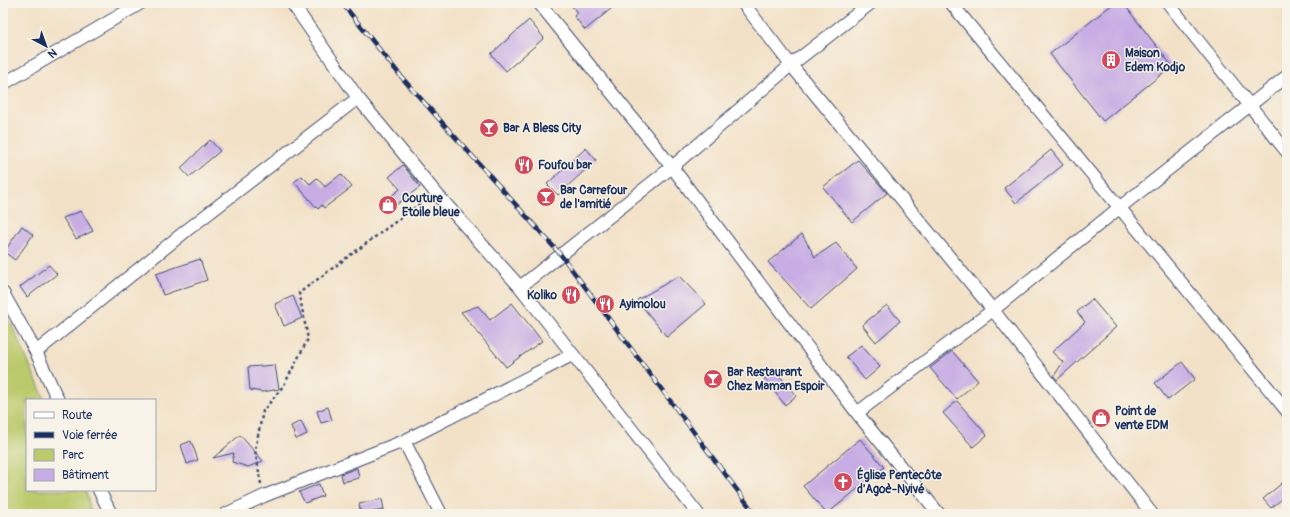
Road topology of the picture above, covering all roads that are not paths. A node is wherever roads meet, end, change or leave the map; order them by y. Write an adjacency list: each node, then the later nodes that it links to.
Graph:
1 (140, 3): 10 (street)
2 (292, 3): 11 (street)
3 (539, 3): 14 (street)
4 (743, 3): 8 (street)
5 (871, 3): 8 (street)
6 (951, 3): 15 (street)
7 (1168, 3): 12 (street)
8 (792, 65): 14 (street); 18 (street)
9 (1287, 76): 12 (street)
10 (3, 84)
11 (358, 98): 16 (street); 19 (street)
12 (1249, 106): 13 (street); 15 (street)
13 (1287, 152)
14 (672, 167): 16 (street); 23 (street)
15 (1119, 208): 18 (street); 22 (street)
16 (520, 287): 20 (street)
17 (3, 292): 19 (street)
18 (993, 310): 23 (street); 31 (street)
19 (36, 352): 21 (street)
20 (572, 355): 24 (street); 29 (street)
21 (58, 399)
22 (1287, 411)
23 (857, 413): 30 (street)
24 (404, 441): 27 (street); 28 (street)
25 (100, 491): 26 (street)
26 (111, 514)
27 (226, 514)
28 (441, 514)
29 (698, 514)
30 (939, 514)
31 (1152, 514)

